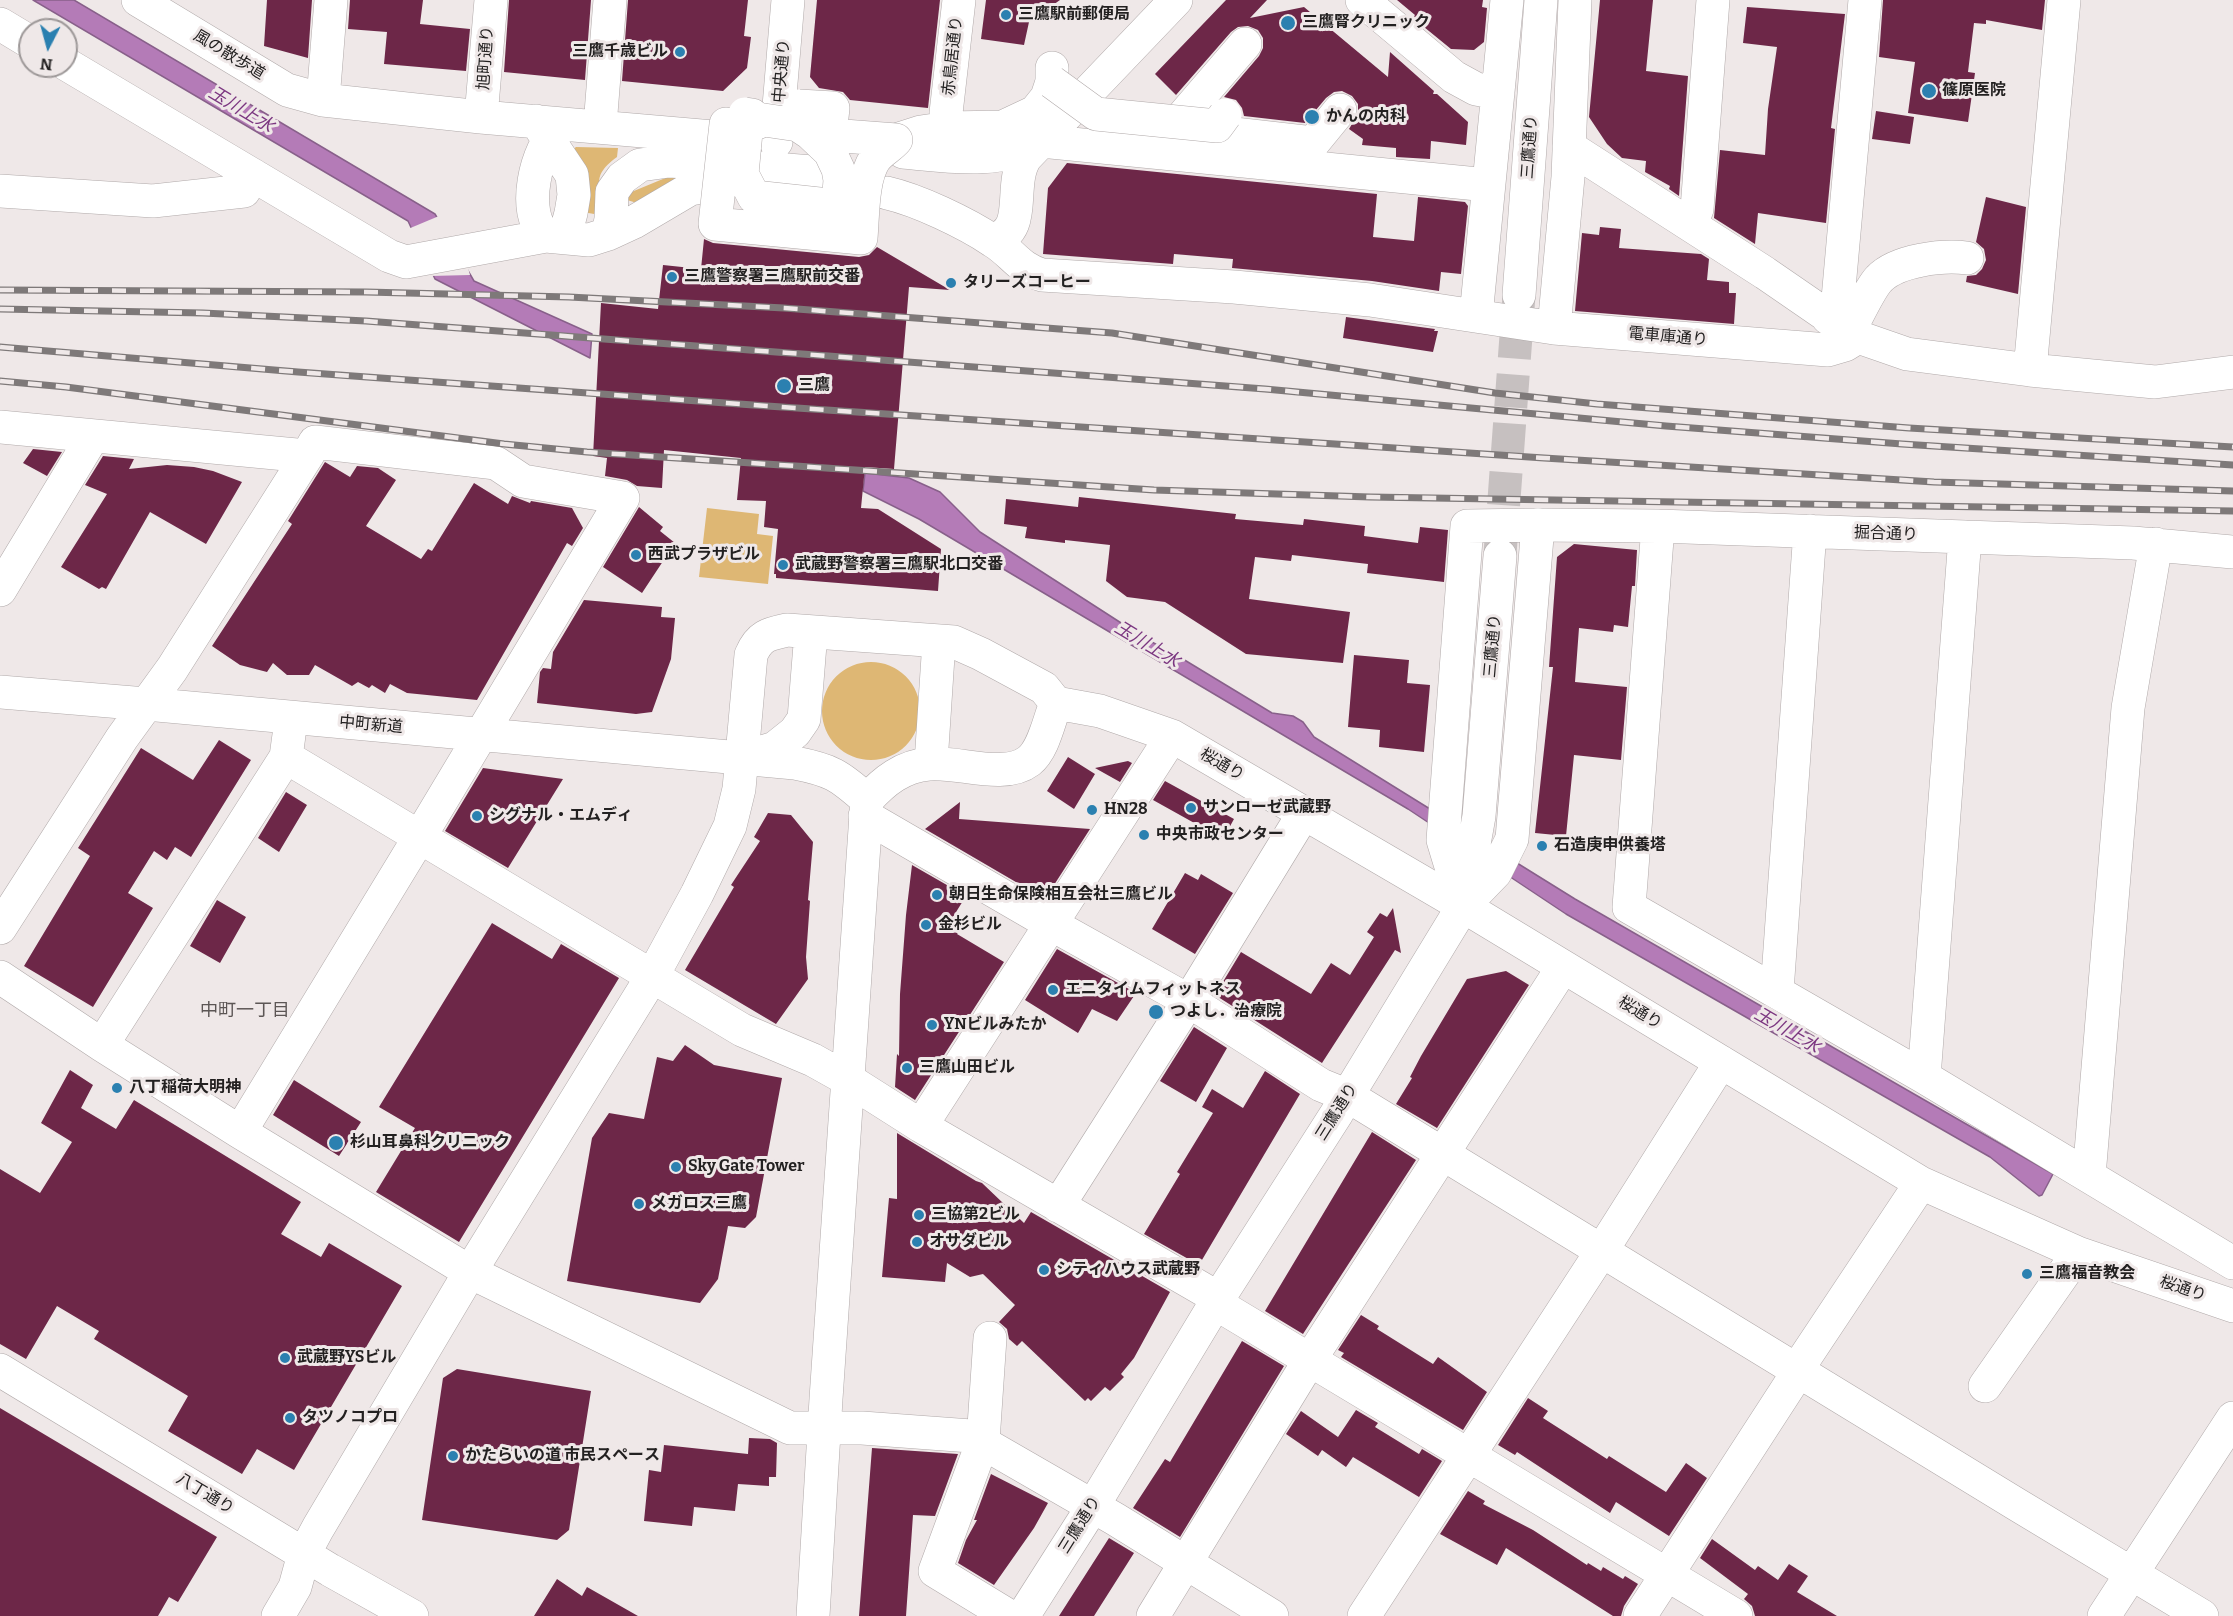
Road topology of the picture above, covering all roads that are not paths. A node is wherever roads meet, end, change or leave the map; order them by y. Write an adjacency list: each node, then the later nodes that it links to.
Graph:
1 (138, 0): 20 (street, 風の散歩道)
2 (331, 0): 20 (street)
3 (491, 0): 24 (street, 旭町通り)
4 (610, 0): 25 (street)
5 (788, 0): 29 (street, 中央通り)
6 (959, 0): 23 (street, 赤鳥居通り)
7 (1176, 0): 28 (street)
8 (1362, 0): 19 (street)
9 (1507, 0): 19 (street)
10 (1541, 0): 44 (street, 三鷹通り)
11 (1575, 0): 30 (street)
12 (1713, 0): 39 (street)
13 (1865, 0): 47 (street)
14 (2064, 0): 48 (street)
15 (0, 24): 16 (street)
16 (18, 35)
17 (1245, 44): 21 (street)
18 (78, 71): 33 (street)
19 (1498, 93): 36 (street)
20 (323, 100): 24 (street, 風の散歩道)
21 (1184, 109): 22 (street, bridge); 27 (street, bridge)
22 (1340, 111)
23 (946, 113)
24 (481, 117): 26 (street, 風の散歩道)
25 (600, 126): 26 (street, 風の散歩道); 29 (street, 風の散歩道)
26 (550, 128): 41 (street)
27 (877, 141): 29 (street, bridge); 29 (street, bridge); 31 (street); 34 (street, bridge)
28 (1041, 141): 32 (street); 36 (street)
29 (757, 142): 34 (street); 34 (street, bridge); 34 (street, 中央通り, bridge); 40 (street); 40 (street)
30 (1569, 147): 39 (street); 46 (street)
31 (958, 157): 32 (street); 35 (street)
32 (1011, 162): 42 (street)
33 (253, 175): 37 (street); 41 (street)
34 (830, 180)
35 (919, 184): 38 (street); 38 (street, 電車庫通り)
36 (1488, 185): 45 (street)
37 (0, 191)
38 (940, 213): 42 (street, 電車庫通り)
39 (1690, 225): 47 (street)
40 (608, 234): 41 (street)
41 (552, 236)
42 (993, 240): 45 (street, 電車庫通り)
43 (1967, 258): 47 (street)
44 (1519, 295)
45 (1476, 316): 46 (street, 電車庫通り)
46 (1554, 328): 47 (street, 電車庫通り)
47 (1845, 329): 48 (street)
48 (2030, 370): 49 (street)
49 (2233, 372)
50 (0, 427): 51 (street)
51 (93, 436): 52 (street); 60 (street)
52 (307, 456): 65 (street); 68 (street)
53 (1538, 525): 54 (street, 掘合通り); 77 (street); 77 (street, 掘合通り)
54 (1658, 526): 55 (street, 掘合通り); 83 (street)
55 (1810, 531): 56 (street, 掘合通り); 83 (street)
56 (1965, 537): 57 (street, 掘合通り); 87 (street)
57 (2156, 544): 58 (street, 掘合通り); 93 (street)
58 (2233, 552)
59 (1500, 556): 77 (street, 三鷹通り)
60 (0, 590)
61 (811, 632): 62 (street); 67 (street); 71 (street)
62 (939, 641): 64 (street); 72 (street)
63 (0, 692): 65 (street, 中町新道)
64 (1056, 703): 69 (street, 桜通り); 72 (street)
65 (146, 704): 66 (street, 中町新道); 79 (street)
66 (291, 717): 68 (street, 中町新道); 70 (street)
67 (804, 719): 71 (street); 73 (street)
68 (480, 735): 71 (street, 中町新道); 76 (street)
69 (1172, 736): 75 (street, 桜通り); 78 (street)
70 (286, 757): 76 (street); 85 (street)
71 (742, 759): 73 (street, 中町新道); 81 (street)
72 (931, 764): 74 (street)
73 (841, 777): 74 (street)
74 (866, 808): 78 (street); 88 (street)
75 (1304, 813): 77 (street, 桜通り); 84 (street)
76 (419, 838): 81 (street); 91 (street)
77 (1463, 906): 80 (street, 桜通り); 89 (street, 三鷹通り)
78 (1051, 924): 84 (street); 90 (street)
79 (0, 928)
80 (1563, 967): 86 (street, 桜通り); 92 (street)
81 (653, 975): 88 (street); 99 (street)
82 (0, 977): 85 (street)
83 (1777, 991): 87 (street)
84 (1188, 1001): 89 (street); 95 (street)
85 (102, 1045): 91 (street)
86 (1722, 1062): 94 (street, 桜通り); 96 (street)
87 (1924, 1077): 93 (street)
88 (848, 1078): 90 (street); 108 (street)
89 (1348, 1095): 92 (street); 100 (street, 三鷹通り)
90 (921, 1126): 95 (street)
91 (240, 1132): 99 (street)
92 (1443, 1154): 96 (street); 103 (street)
93 (2090, 1176): 98 (street)
94 (1921, 1183): 97 (street, 桜通り); 105 (street)
95 (1058, 1206): 100 (street)
96 (1602, 1251): 105 (street); 110 (street)
97 (2078, 1253): 101 (street, 桜通り); 106 (street)
98 (2233, 1263)
99 (470, 1272): 108 (street); 112 (street)
100 (1217, 1300): 103 (street); 111 (street, 三鷹通り)
101 (2233, 1306)
102 (990, 1338): 109 (street)
103 (1311, 1358): 110 (street); 113 (street)
104 (0, 1370): 112 (street, 八丁通り)
105 (1798, 1370): 114 (street); 115 (street)
106 (1985, 1386)
107 (2233, 1418): 114 (street)
108 (824, 1428): 109 (street); 118 (street)
109 (983, 1442): 111 (street); 119 (street)
110 (1467, 1455): 115 (street); 123 (street)
111 (1093, 1506): 113 (street); 120 (street, 三鷹通り)
112 (304, 1554): 116 (street); 117 (street, 八丁通り)
113 (1186, 1564): 121 (street); 122 (street)
114 (2133, 1573): 126 (street); 127 (street)
115 (1667, 1575): 124 (street); 125 (street)
116 (278, 1616)
117 (412, 1616)
118 (813, 1616)
119 (1009, 1616)
120 (1023, 1616)
121 (1153, 1616)
122 (1272, 1616)
123 (1364, 1616)
124 (1640, 1616)
125 (1736, 1616)
126 (2104, 1616)
127 (2202, 1616)

